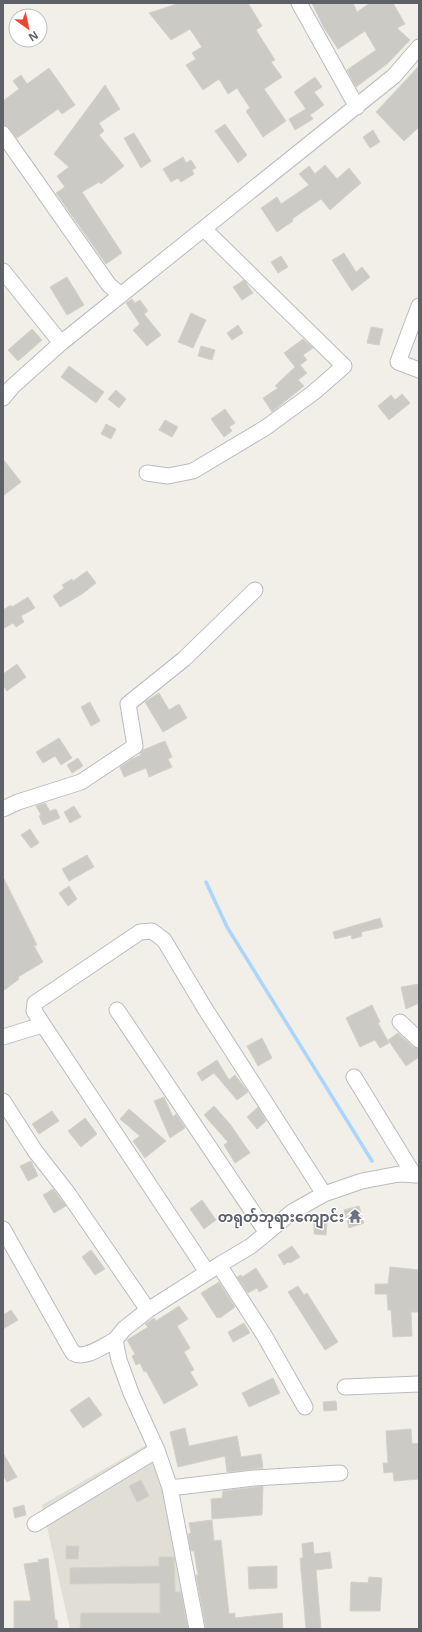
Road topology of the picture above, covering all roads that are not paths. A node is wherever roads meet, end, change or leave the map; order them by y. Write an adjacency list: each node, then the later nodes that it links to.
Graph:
1 (298, 3): 3 (street)
2 (419, 47): 3 (street)
3 (358, 107): 5 (street)
4 (3, 134): 7 (street)
5 (204, 229): 7 (street); 12 (street)
6 (3, 271): 9 (street)
7 (121, 295): 9 (street)
8 (419, 306): 10 (street)
9 (61, 343): 11 (street)
10 (419, 370)
11 (3, 398)
12 (147, 473)
13 (255, 590): 14 (street)
14 (3, 809)
15 (117, 1010): 25 (street)
16 (400, 1022): 19 (street)
17 (42, 1025): 18 (street); 23 (street); 26 (street)
18 (3, 1037)
19 (419, 1040)
20 (354, 1077): 22 (street)
21 (3, 1100): 27 (street)
22 (417, 1175): 23 (street)
23 (324, 1194): 25 (street)
24 (3, 1229): 28 (street)
25 (267, 1233): 26 (street)
26 (213, 1268): 27 (street); 31 (street)
27 (148, 1310): 28 (street)
28 (115, 1340): 32 (street)
29 (419, 1384): 30 (street)
30 (345, 1387)
31 (305, 1407)
32 (157, 1450): 34 (street); 35 (street)
33 (340, 1473): 34 (street)
34 (170, 1488): 36 (street)
35 (35, 1524)
36 (197, 1629)

